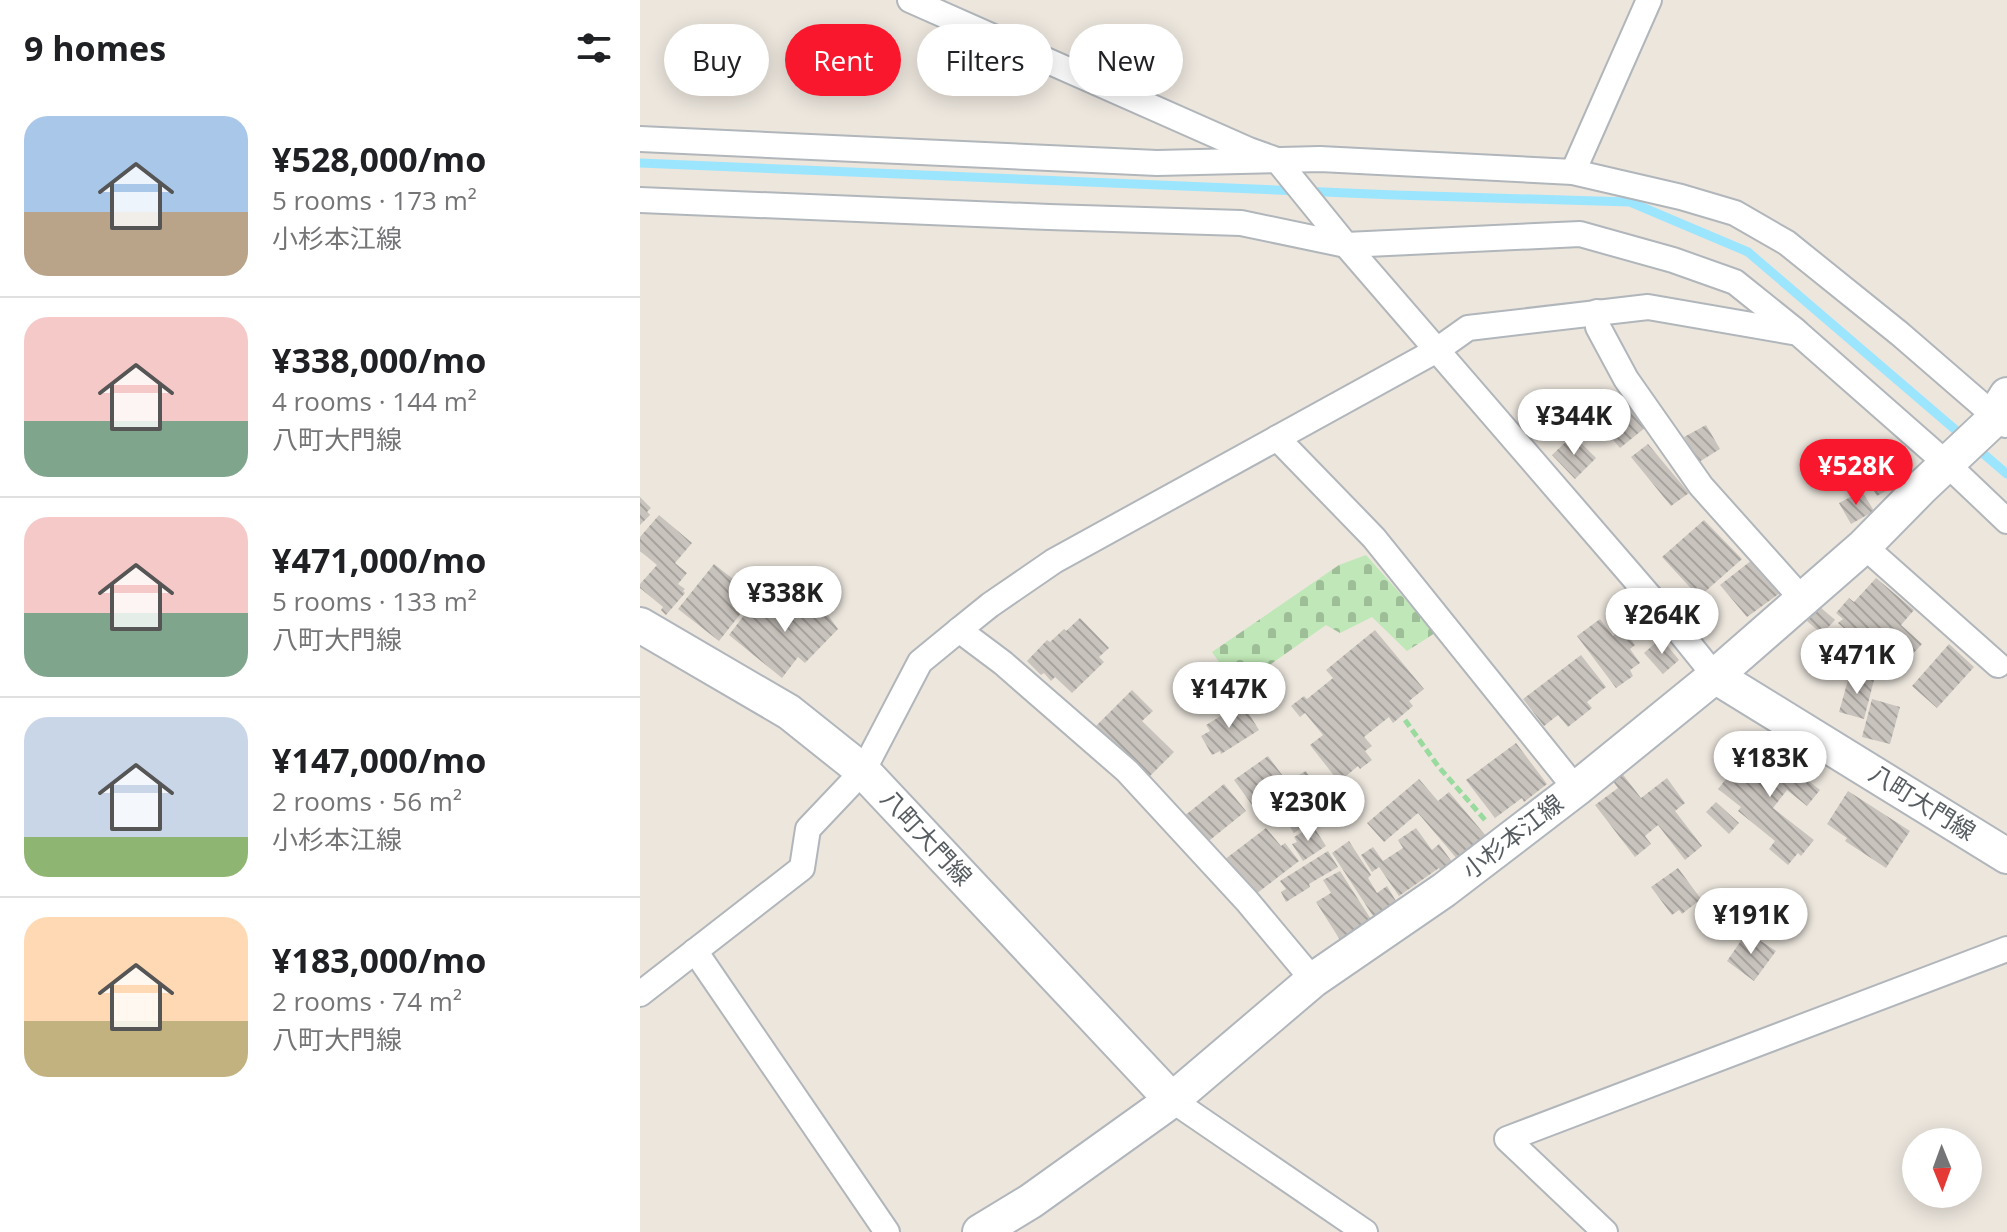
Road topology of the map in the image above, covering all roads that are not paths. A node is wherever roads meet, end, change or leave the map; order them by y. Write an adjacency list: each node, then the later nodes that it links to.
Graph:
1 (910, 0): 4 (street)
2 (1649, 0): 5 (street)
3 (640, 139): 4 (street)
4 (1277, 160): 5 (street); 7 (street)
5 (1573, 172): 11 (street)
6 (640, 200): 7 (street)
7 (1346, 245): 9 (street); 10 (street)
8 (1597, 312): 9 (street); 10 (street); 16 (street)
9 (1798, 333): 13 (street)
10 (1437, 350): 12 (street); 20 (street)
11 (1999, 415): 13 (main road, 小杉本江線)
12 (1277, 438): 18 (street); 22 (street)
13 (1951, 461): 14 (street); 15 (main road, 小杉本江線)
14 (2007, 521)
15 (1864, 546): 16 (main road, 小杉本江線); 19 (street)
16 (1803, 600): 20 (main road, 小杉本江線)
17 (640, 625): 21 (main road, 八町大門線)
18 (959, 630): 21 (street); 26 (street)
19 (1998, 665)
20 (1715, 676): 22 (main road, 小杉本江線); 23 (main road, 八町大門線)
21 (863, 771): 25 (street); 28 (main road, 八町大門線)
22 (1576, 789): 26 (main road, 小杉本江線)
23 (2007, 856)
24 (2007, 949): 32 (street)
25 (695, 951): 27 (street); 29 (street)
26 (1313, 980): 28 (main road, 小杉本江線)
27 (640, 994)
28 (1172, 1100): 30 (main road, 小杉本江線); 31 (street)
29 (887, 1232)
30 (980, 1232)
31 (1365, 1232)
32 (1605, 1232)

